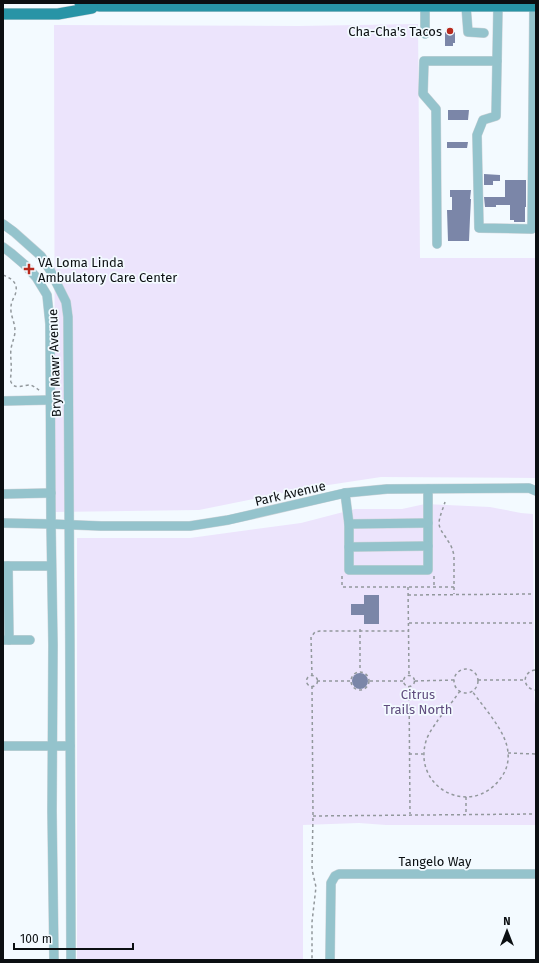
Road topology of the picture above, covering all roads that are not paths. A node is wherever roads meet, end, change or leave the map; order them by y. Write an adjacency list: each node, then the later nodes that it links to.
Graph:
1 (80, 3): 3 (main road)
2 (226, 4): 3 (main road); 4 (main road)
3 (100, 6): 8 (main road)
4 (425, 6): 5 (main road); 10 (street)
5 (466, 6): 6 (main road); 9 (street)
6 (498, 6): 7 (main road); 11 (street)
7 (535, 6): 11 (street)
8 (3, 14)
9 (484, 32)
10 (425, 34)
11 (497, 61): 13 (street)
12 (3, 224): 25 (street, Bryn Mawr Avenue)
13 (437, 244)
14 (3, 247): 16 (street, Bryn Mawr Avenue)
15 (3, 400): 16 (street)
16 (50, 400): 19 (street, Bryn Mawr Avenue)
17 (428, 489): 18 (street, Park Avenue); 20 (street, Park Avenue); 23 (street)
18 (536, 491)
19 (51, 493): 21 (street); 24 (street, Bryn Mawr Avenue)
20 (345, 493): 25 (street, Park Avenue); 26 (street)
21 (3, 494)
22 (3, 523): 24 (street, Park Avenue)
23 (428, 523): 26 (street); 27 (street)
24 (51, 524): 25 (street, Park Avenue); 30 (street, Bryn Mawr Avenue)
25 (70, 524): 35 (street, Bryn Mawr Avenue)
26 (349, 524): 28 (street)
27 (428, 546): 28 (street); 28 (street)
28 (349, 547)
29 (5, 566): 30 (street); 31 (street)
30 (52, 566): 34 (street, Bryn Mawr Avenue)
31 (6, 640): 32 (street)
32 (30, 640)
33 (3, 746): 34 (street)
34 (53, 746): 35 (street); 37 (street, Bryn Mawr Avenue)
35 (70, 746): 38 (street, Bryn Mawr Avenue)
36 (536, 874): 39 (street, Tangelo Way)
37 (54, 960)
38 (71, 960)
39 (330, 960)

